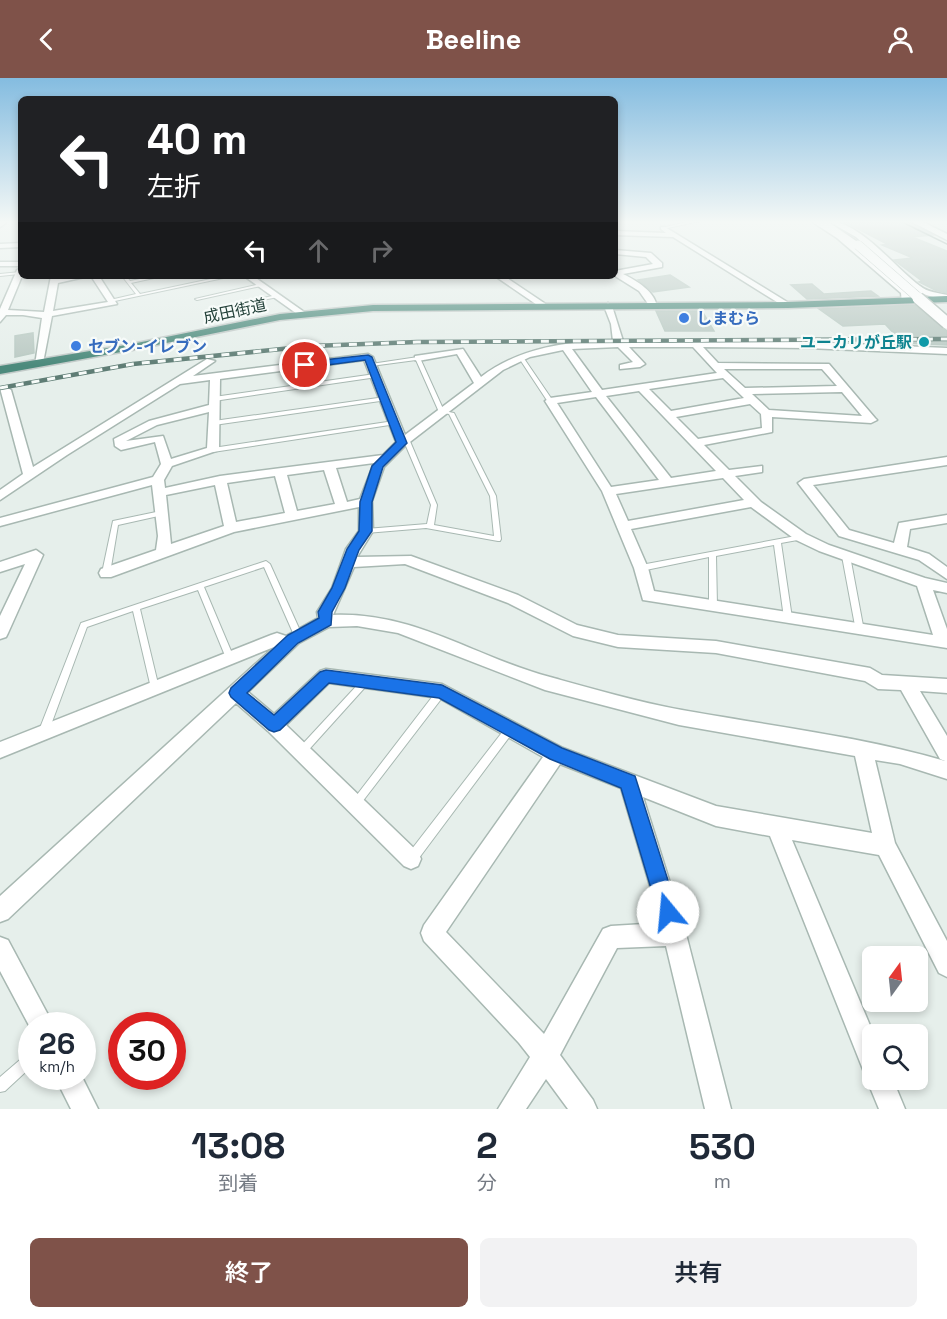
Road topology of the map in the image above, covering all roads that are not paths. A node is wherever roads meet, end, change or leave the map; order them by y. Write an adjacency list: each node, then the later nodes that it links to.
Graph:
1 (636, 269): 7 (street)
2 (730, 269): 27 (street)
3 (877, 269): 25 (street)
4 (886, 269): 34 (street, bridge)
5 (895, 269): 22 (street)
6 (18, 272): 8 (lane)
7 (618, 272)
8 (0, 275)
9 (618, 275): 29 (street)
10 (18, 277): 33 (street)
11 (55, 279): 32 (street)
12 (97, 279): 24 (street)
13 (126, 279): 18 (lane)
14 (145, 279): 18 (lane)
15 (216, 279): 20 (lane)
16 (252, 279): 19 (street)
17 (504, 279): 30 (street)
18 (129, 282): 20 (lane)
19 (261, 285): 21 (street); 23 (lane)
20 (139, 295): 24 (lane)
21 (277, 296): 26 (lane); 31 (street)
22 (947, 298): 25 (highway, 成田街道)
23 (197, 299)
24 (111, 301): 32 (street)
25 (904, 301): 27 (highway, 成田街道)
26 (242, 303)
27 (788, 305): 29 (highway, 成田街道)
28 (608, 306): 29 (highway, 成田街道); 30 (highway, 成田街道); 35 (street)
29 (654, 306)
30 (546, 307): 31 (highway, 成田街道)
31 (303, 314): 42 (highway, 成田街道)
32 (48, 315): 33 (street); 42 (street)
33 (1, 316)
34 (947, 323)
35 (616, 344): 36 (street); 37 (street); 40 (street); 44 (street)
36 (697, 346): 38 (street); 46 (street)
37 (568, 350): 40 (street); 55 (street)
38 (947, 351)
39 (418, 358): 43 (lane); 50 (street); 60 (lane)
40 (522, 360): 50 (street); 58 (lane)
41 (210, 361): 49 (street)
42 (38, 363): 45 (highway, 成田街道)
43 (371, 365): 47 (street); 48 (street)
44 (624, 367)
45 (0, 370)
46 (720, 370): 51 (street); 52 (street); 54 (street)
47 (375, 376): 56 (street); 59 (lane)
48 (215, 377): 49 (street); 59 (street)
49 (178, 381): 75 (street)
50 (479, 383): 60 (street)
51 (642, 388): 55 (street); 62 (street)
52 (845, 389): 54 (street); 61 (street)
53 (0, 391): 75 (street)
54 (742, 391): 57 (street)
55 (599, 394): 58 (street); 77 (street)
56 (385, 399): 63 (lane); 64 (street)
57 (752, 400): 61 (street); 62 (street)
58 (550, 401): 79 (street)
59 (214, 403): 63 (street); 70 (street)
60 (442, 412): 65 (street); 89 (lane)
61 (766, 413): 66 (street)
62 (668, 415): 66 (street)
63 (214, 423): 67 (street)
64 (394, 423): 65 (street); 67 (lane)
65 (404, 441): 68 (street); 89 (lane)
66 (694, 443): 74 (street)
67 (213, 450): 70 (street)
68 (386, 458): 71 (street); 81 (street)
69 (945, 463): 94 (street)
70 (167, 464): 78 (street)
71 (329, 465): 73 (street); 83 (street)
72 (758, 469): 74 (street)
73 (279, 472): 76 (street); 85 (street)
74 (724, 474): 77 (street); 82 (street)
75 (29, 475): 80 (street)
76 (220, 480): 78 (street); 90 (street)
77 (668, 483): 79 (street)
78 (158, 487): 84 (street); 87 (street)
79 (608, 491): 88 (street)
80 (0, 496)
81 (366, 502): 83 (street); 91 (street)
82 (753, 503): 88 (street); 92 (street)
83 (342, 506): 85 (street)
84 (161, 513): 95 (street); 101 (lane)
85 (292, 515): 90 (street)
86 (947, 519): 94 (street)
87 (0, 522)
88 (624, 526): 100 (street)
89 (430, 527): 91 (lane)
90 (231, 528): 95 (street)
91 (366, 531): 98 (street)
92 (801, 537): 93 (lane); 97 (street)
93 (777, 542): 96 (lane); 109 (lane)
94 (899, 549): 102 (street)
95 (163, 552): 101 (street)
96 (712, 554): 100 (lane); 106 (lane)
97 (846, 556): 103 (street); 111 (lane)
98 (348, 562): 110 (street); 116 (street)
99 (0, 567): 108 (street)
100 (640, 568): 106 (street)
101 (106, 573)
102 (947, 574)
103 (922, 583): 105 (street); 111 (street)
104 (200, 586): 107 (lane); 113 (lane); 114 (lane)
105 (947, 588)
106 (713, 606): 109 (street)
107 (136, 607): 118 (lane); 123 (lane)
108 (4, 618): 112 (street)
109 (788, 618): 111 (street)
110 (326, 621): 113 (street); 125 (street)
111 (860, 631)
112 (0, 633)
113 (294, 639): 114 (street); 120 (street)
114 (230, 658): 118 (street)
115 (365, 681): 119 (street); 121 (street); 126 (lane)
116 (906, 684): 117 (street); 127 (street)
117 (947, 686)
118 (155, 688): 123 (street)
119 (442, 691): 122 (street); 131 (lane)
120 (237, 693): 121 (street); 135 (street)
121 (274, 725): 126 (street)
122 (510, 729): 128 (street); 134 (lane)
123 (43, 733): 124 (street)
124 (0, 750)
125 (863, 750): 129 (street); 133 (street)
126 (301, 752): 131 (street)
127 (947, 753)
128 (556, 754): 130 (street); 141 (street)
129 (947, 770)
130 (628, 782): 132 (street); 136 (street)
131 (355, 804): 134 (street)
132 (777, 827): 133 (street); 140 (street)
133 (885, 846): 138 (street)
134 (411, 859)
135 (0, 911)
136 (675, 934): 141 (street); 149 (street)
137 (0, 948): 139 (street)
138 (947, 965)
139 (34, 1012)
140 (862, 1036)
141 (545, 1057): 147 (street); 148 (street)
142 (18, 1070): 143 (lane)
143 (0, 1086)
144 (76, 1090): 146 (street)
145 (884, 1090): 150 (street)
146 (85, 1109)
147 (511, 1109)
148 (584, 1109)
149 (718, 1109)
150 (892, 1109)

